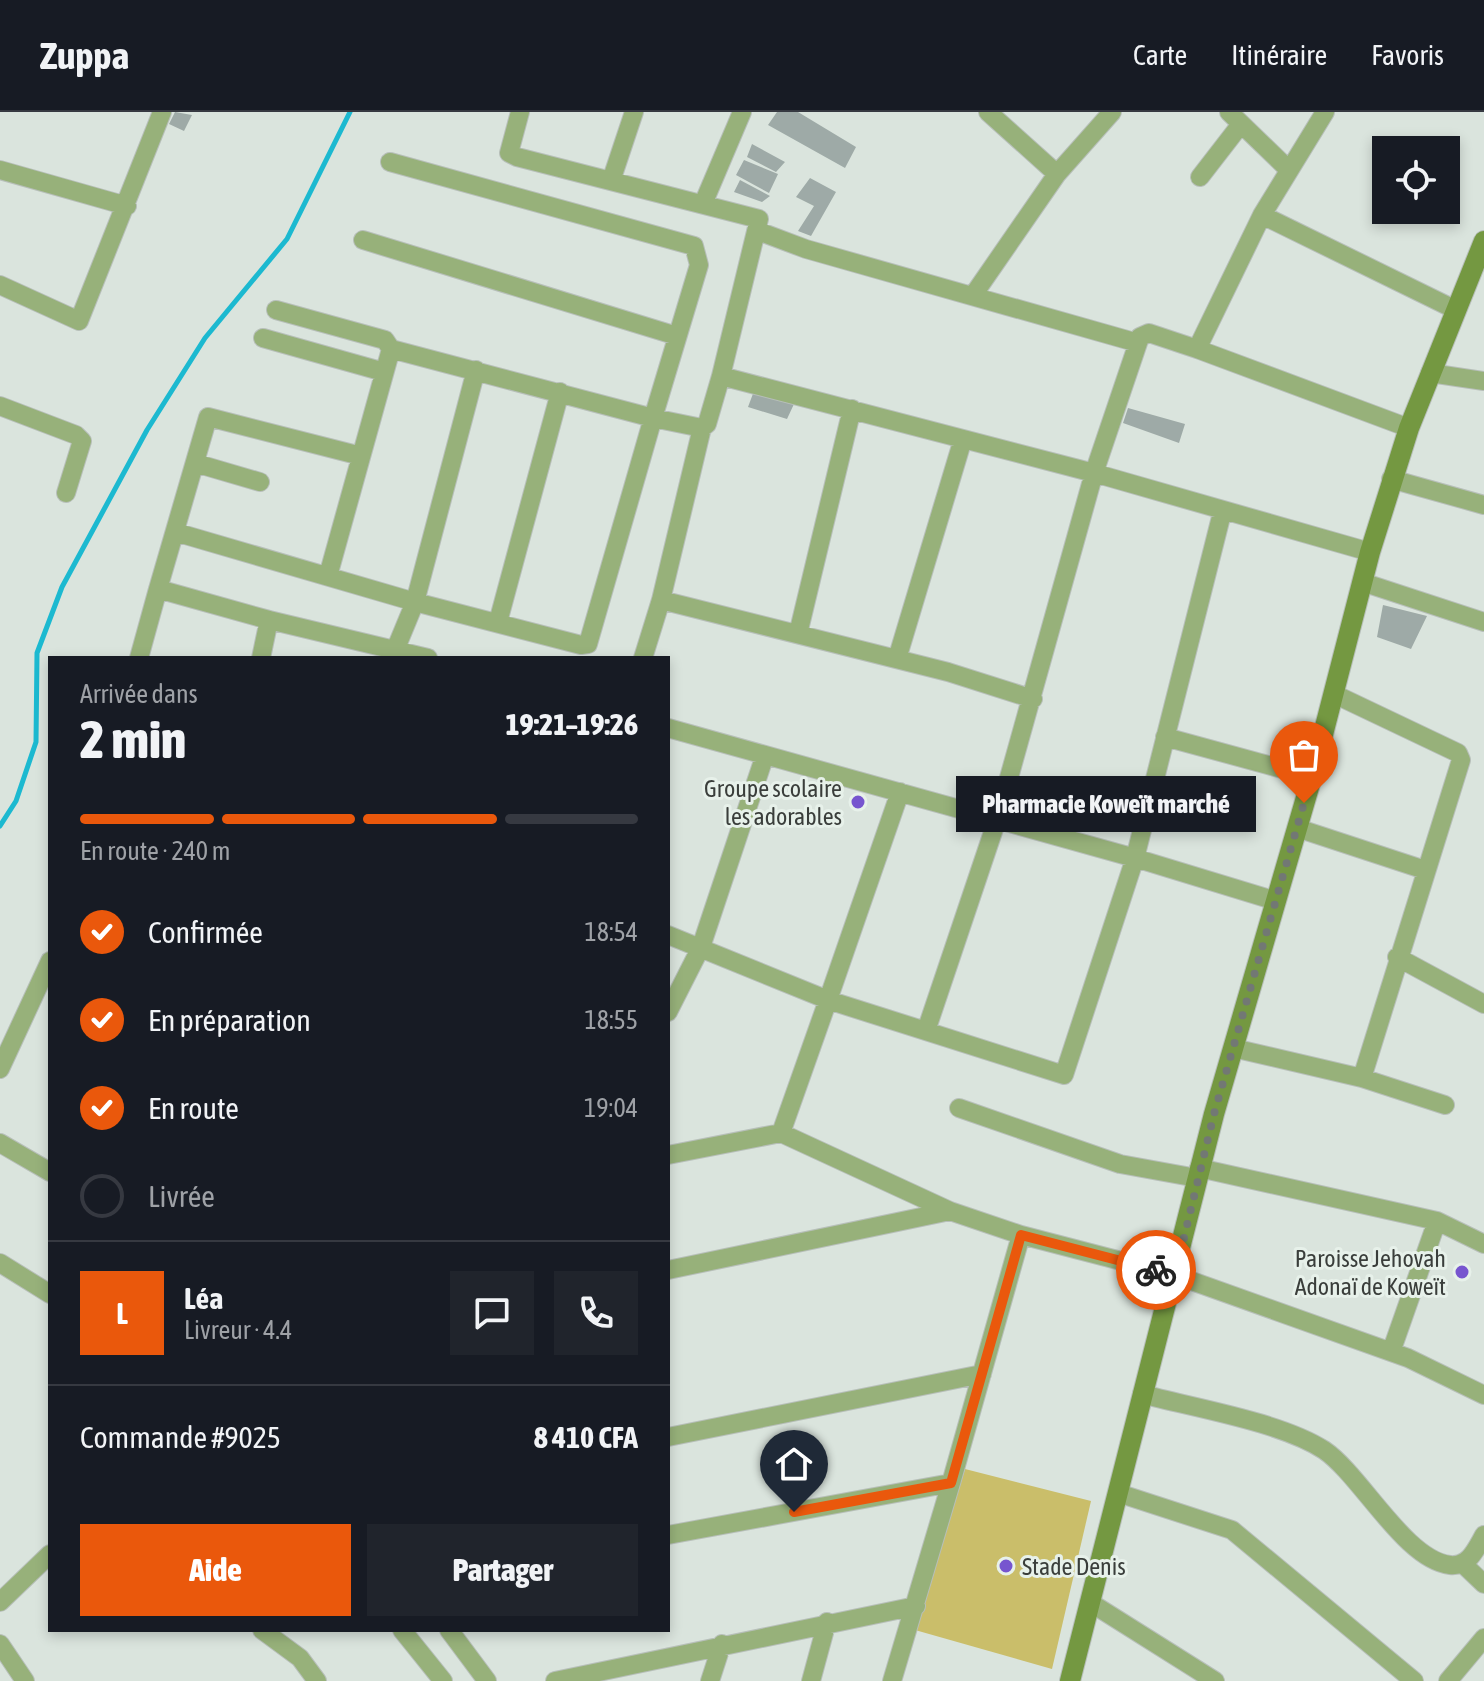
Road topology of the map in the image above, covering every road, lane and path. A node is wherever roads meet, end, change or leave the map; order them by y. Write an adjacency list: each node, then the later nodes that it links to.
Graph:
1 (162, 112): 16 (street)
2 (520, 112): 14 (street)
3 (634, 112): 14 (street)
4 (742, 112): 15 (street)
5 (988, 112): 12 (street)
6 (1112, 112): 12 (street)
7 (1325, 112): 11 (street)
8 (1235, 118): 11 (street); 13 (street)
9 (390, 162): 25 (street)
10 (0, 170): 16 (street)
11 (1289, 170): 17 (street)
12 (1057, 174): 22 (street)
13 (1200, 177)
14 (611, 181): 15 (street)
15 (703, 204): 18 (street)
16 (127, 206): 21 (street)
17 (1262, 215): 24 (street); 29 (street)
18 (758, 231): 22 (street); 33 (street)
19 (363, 240): 25 (street)
20 (1484, 241): 24 (street)
21 (0, 285)
22 (974, 294): 27 (street)
23 (276, 310): 28 (street)
24 (1456, 310): 32 (street)
25 (677, 336): 38 (street)
26 (263, 338): 31 (street)
27 (1138, 343): 29 (street); 44 (street)
28 (391, 349): 30 (street); 31 (street)
29 (1197, 349): 40 (street)
30 (476, 370): 35 (street); 56 (street)
31 (384, 372): 42 (street)
32 (1430, 373): 34 (street); 40 (street)
33 (721, 376): 37 (street); 39 (street)
34 (1484, 381)
35 (560, 392): 38 (street); 58 (street)
36 (0, 406): 47 (street)
37 (852, 409): 41 (street); 60 (street)
38 (653, 418): 39 (street); 58 (street)
39 (702, 428): 55 (street)
40 (1409, 428): 45 (street)
41 (963, 439): 44 (street); 66 (street)
42 (361, 456): 43 (street); 52 (street)
43 (195, 463): 46 (street); 50 (street)
44 (1094, 473): 49 (street); 68 (street)
45 (1391, 479): 48 (street); 51 (street)
46 (260, 482)
47 (66, 493)
48 (1484, 505)
49 (1222, 513): 51 (street); 70 (street)
50 (175, 532): 52 (street); 54 (street)
51 (1370, 552): 53 (street)
52 (328, 576): 56 (street)
53 (1362, 582): 59 (street); 67 (street)
54 (158, 589): 57 (street); 62 (street)
55 (661, 600): 60 (street); 65 (street)
56 (415, 602): 58 (street); 61 (street)
57 (269, 620): 61 (street); 63 (street)
58 (498, 622)
59 (1484, 622)
60 (798, 634): 66 (street)
61 (389, 651): 64 (street)
62 (140, 656)
63 (261, 656)
64 (417, 656)
65 (644, 656)
66 (897, 659): 68 (street)
67 (1334, 694): 72 (street); 77 (street)
68 (1033, 699): 74 (street)
69 (670, 729): 71 (street)
70 (1165, 737): 72 (street); 76 (street)
71 (765, 755): 73 (street); 80 (street)
72 (1312, 777): 75 (street)
73 (900, 792): 74 (street); 83 (street)
74 (998, 817): 76 (street); 86 (street)
75 (1297, 828): 77 (street); 78 (street)
76 (1135, 858): 78 (street); 86 (street)
77 (1425, 870): 81 (street)
78 (1276, 901): 87 (street)
79 (670, 936): 80 (street)
80 (701, 947): 83 (street); 85 (street)
81 (1397, 957): 84 (street); 89 (street)
82 (48, 965): 88 (street)
83 (828, 1000): 86 (street); 92 (street)
84 (1484, 1004)
85 (670, 1008)
86 (926, 1031)
87 (1233, 1048): 89 (street); 96 (street)
88 (2, 1061)
89 (1362, 1078): 90 (street)
90 (1445, 1105)
91 (959, 1108): 96 (street)
92 (781, 1133): 94 (street); 97 (street)
93 (0, 1143): 95 (street)
94 (670, 1155)
95 (48, 1171)
96 (1198, 1173): 98 (street); 103 (street)
97 (950, 1211): 99 (street); 102 (street)
98 (1437, 1221): 100 (street); 105 (street)
99 (1021, 1235): 103 (street); 106 (street)
100 (1484, 1244)
101 (0, 1263): 104 (street)
102 (670, 1270)
103 (1175, 1275): 105 (street); 107 (street)
104 (48, 1293)
105 (1391, 1352): 108 (street)
106 (982, 1374): 109 (street); 110 (street)
107 (1142, 1394): 111 (street); 115 (street)
108 (1484, 1395)
109 (670, 1437)
110 (951, 1483): 112 (street); 119 (street)
111 (1118, 1493): 118 (street); 138 (street)
112 (670, 1535)
113 (1484, 1535): 115 (street)
114 (48, 1556): 117 (street)
115 (1462, 1563): 116 (street)
116 (1484, 1584)
117 (0, 1602)
118 (1091, 1603): 128 (street); 137 (street)
119 (916, 1606): 120 (street); 136 (street)
120 (827, 1622): 126 (street); 135 (street)
121 (265, 1632): 130 (street)
122 (404, 1632): 131 (street)
123 (450, 1632): 132 (street)
124 (1484, 1638): 139 (street)
125 (0, 1644): 129 (street)
126 (722, 1644): 127 (street); 134 (street)
127 (616, 1673): 133 (street)
128 (1210, 1680)
129 (25, 1681)
130 (317, 1681)
131 (443, 1681)
132 (487, 1681)
133 (555, 1681)
134 (710, 1681)
135 (811, 1681)
136 (892, 1681)
137 (1070, 1681)
138 (1414, 1681)
139 (1448, 1681)

